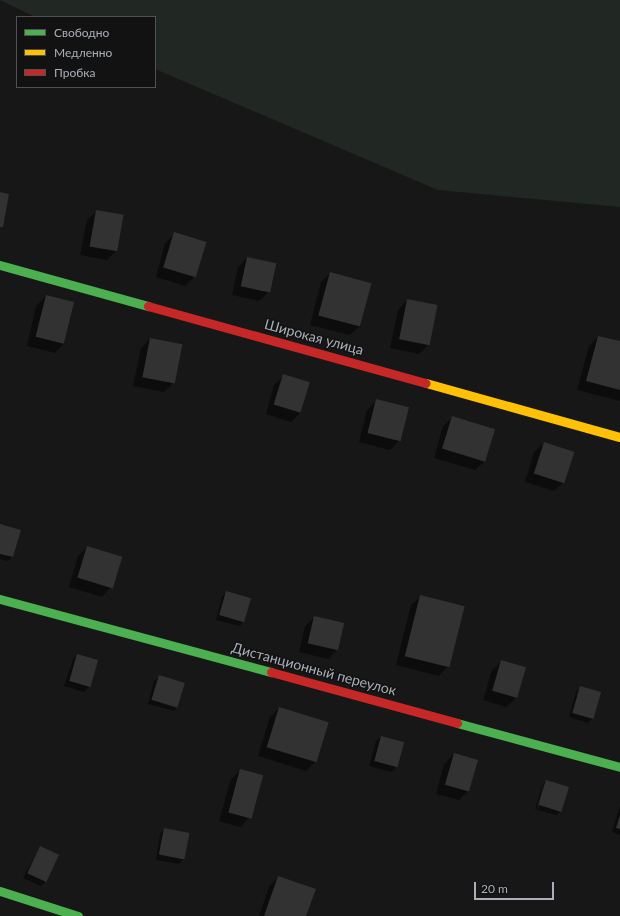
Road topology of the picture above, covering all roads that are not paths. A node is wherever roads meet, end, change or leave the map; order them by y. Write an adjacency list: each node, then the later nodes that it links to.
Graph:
1 (0, 265): 2 (street, Широкая улица)
2 (620, 437)
3 (0, 599): 4 (street, Дистанционный переулок)
4 (620, 767)
5 (0, 891): 6 (street)
6 (78, 916)

